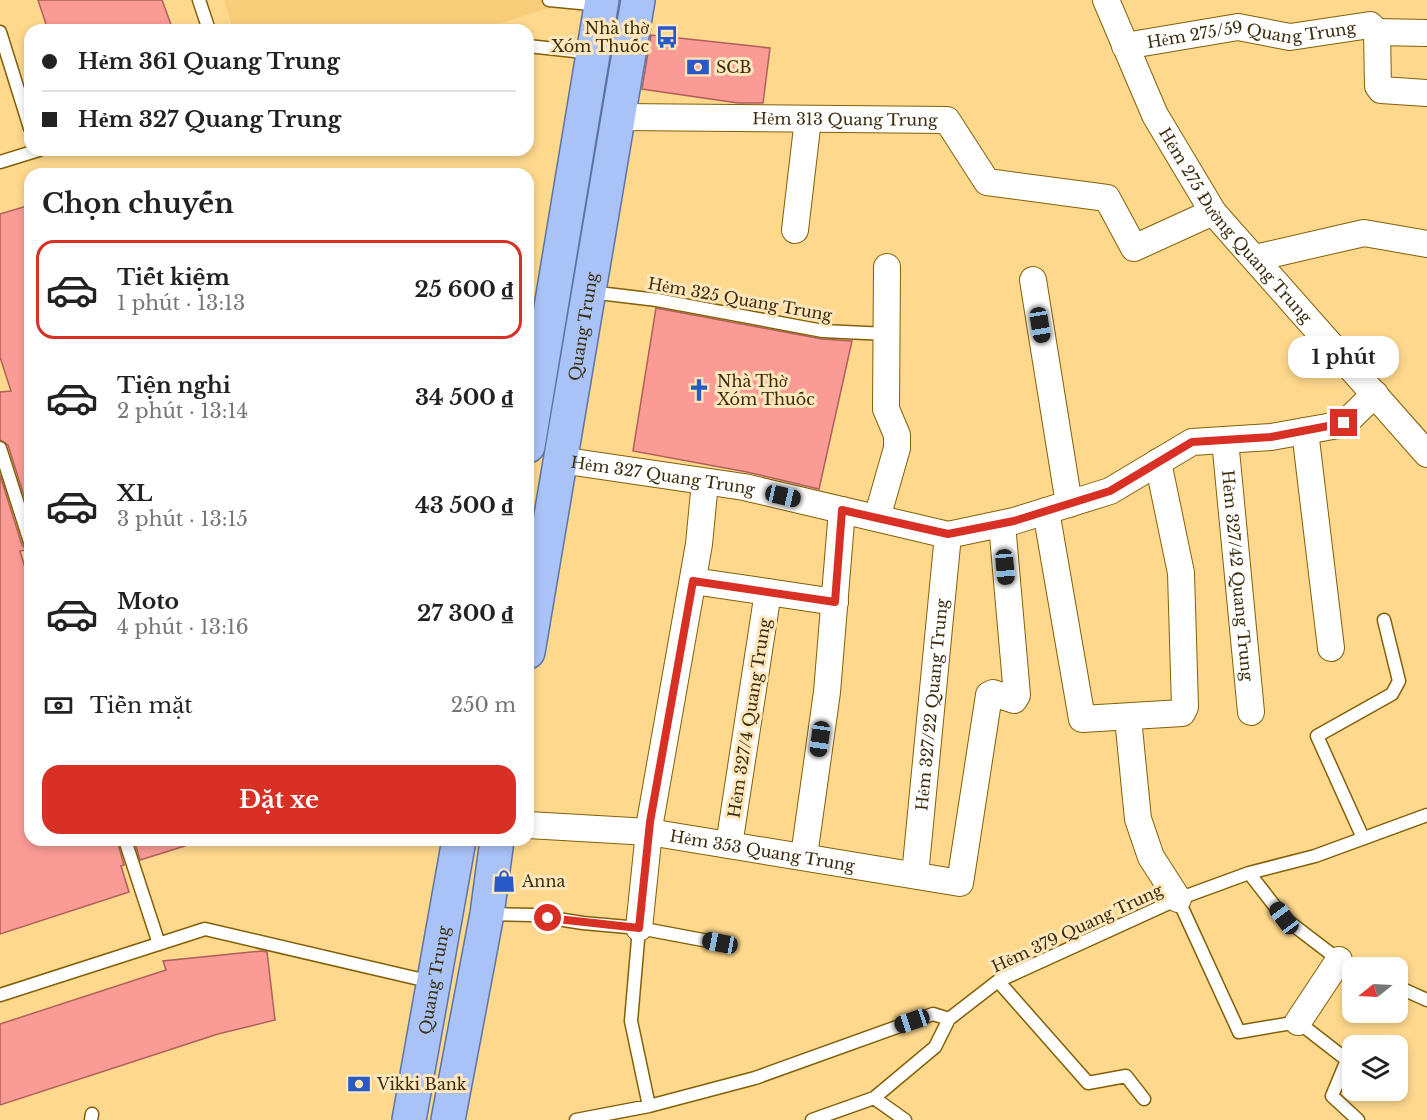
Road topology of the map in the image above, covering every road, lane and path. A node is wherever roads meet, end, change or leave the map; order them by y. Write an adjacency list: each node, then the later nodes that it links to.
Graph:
1 (199, 0): 6 (lane)
2 (549, 0): 4 (lane)
3 (1106, 0): 10 (street, Hẻm 275 Đường Quang Trung)
4 (602, 2): 5 (main road); 12 (main road, Quang Trung)
5 (638, 3): 15 (main road, Quang Trung)
6 (207, 24)
7 (0, 32): 14 (lane)
8 (1377, 32): 9 (street); 10 (street, Hẻm 275/59 Quang Trung); 13 (street, Hẻm 275/59 Quang Trung)
9 (1427, 33)
10 (1125, 46): 19 (street, Hẻm 275 Đường Quang Trung)
11 (534, 47): 12 (lane)
12 (594, 54): 28 (main road, Quang Trung)
13 (1427, 93)
14 (24, 109)
15 (620, 117): 16 (street, Hẻm 313 Quang Trung); 25 (main road, Quang Trung)
16 (808, 120): 19 (street, Hẻm 313 Quang Trung); 20 (street)
17 (24, 154): 18 (lane)
18 (0, 162)
19 (1213, 212): 22 (street, Hẻm 275 Đường Quang Trung)
20 (795, 230)
21 (1427, 244): 22 (street)
22 (1255, 258): 27 (street, Hẻm 275 Đường Quang Trung)
23 (887, 267): 26 (street)
24 (1033, 280): 36 (street)
25 (589, 291): 26 (lane, Hẻm 325 Quang Trung); 33 (main road, Quang Trung)
26 (886, 334): 38 (street)
27 (1375, 394): 29 (street, Hẻm 327 Quang Trung); 32 (street, Hẻm 275 Đường Quang Trung)
28 (534, 410)
29 (1305, 430): 30 (street, Hẻm 327 Quang Trung); 47 (street)
30 (1225, 440): 34 (street, Hẻm 327 Quang Trung); 48 (street, Hẻm 327/42 Quang Trung)
31 (0, 448): 39 (lane)
32 (1427, 454)
33 (560, 460): 35 (street, Hẻm 327 Quang Trung); 45 (main road, Quang Trung)
34 (1158, 462): 36 (street, Hẻm 327 Quang Trung); 49 (street)
35 (705, 482): 37 (street, Hẻm 327 Quang Trung); 42 (street)
36 (1058, 507): 40 (street, Hẻm 327 Quang Trung); 49 (street)
37 (842, 510): 38 (street, Hẻm 327 Quang Trung); 44 (street)
38 (877, 518): 41 (street, Hẻm 327 Quang Trung)
39 (24, 523)
40 (1002, 524): 41 (street, Hẻm 327 Quang Trung); 60 (street, Hẻm 353 Quang Trung)
41 (948, 534): 60 (street, Hẻm 327/22 Quang Trung)
42 (693, 581): 43 (street); 52 (street)
43 (768, 592): 44 (street); 54 (street, Hẻm 327/4 Quang Trung)
44 (835, 602): 58 (street)
45 (534, 616)
46 (1384, 620): 53 (lane)
47 (1331, 648)
48 (1251, 712)
49 (1128, 718): 61 (street)
50 (1427, 815): 53 (lane, Hẻm 379 Quang Trung)
51 (534, 825): 52 (street, Hẻm 353 Quang Trung)
52 (649, 832): 54 (street, Hẻm 353 Quang Trung); 63 (street)
53 (1363, 838): 59 (lane, Hẻm 379 Quang Trung)
54 (729, 845): 58 (street, Hẻm 353 Quang Trung)
55 (127, 846): 65 (lane)
56 (458, 846): 69 (main road, Quang Trung)
57 (496, 846): 62 (main road)
58 (804, 856): 60 (street, Hẻm 353 Quang Trung)
59 (1249, 873): 61 (lane, Hẻm 379 Quang Trung); 66 (lane)
60 (915, 875)
61 (1178, 899): 68 (lane, Hẻm 379 Quang Trung); 74 (lane)
62 (487, 914): 63 (lane); 79 (main road)
63 (639, 928): 64 (lane); 77 (lane)
64 (720, 943)
65 (159, 944): 69 (lane); 71 (lane)
66 (1342, 960)
67 (1342, 970): 74 (street)
68 (999, 981): 73 (lane, Hẻm 379 Quang Trung); 76 (lane)
69 (434, 982): 78 (main road, Quang Trung)
70 (1408, 991): 72 (lane)
71 (0, 995)
72 (1427, 1000)
73 (949, 1019): 75 (lane); 77 (lane)
74 (1298, 1022): 83 (lane)
75 (874, 1098): 81 (lane); 82 (lane)
76 (1144, 1099)
77 (649, 1106): 80 (lane)
78 (410, 1120)
79 (448, 1120)
80 (576, 1120)
81 (812, 1120)
82 (906, 1120)
83 (1358, 1120)

